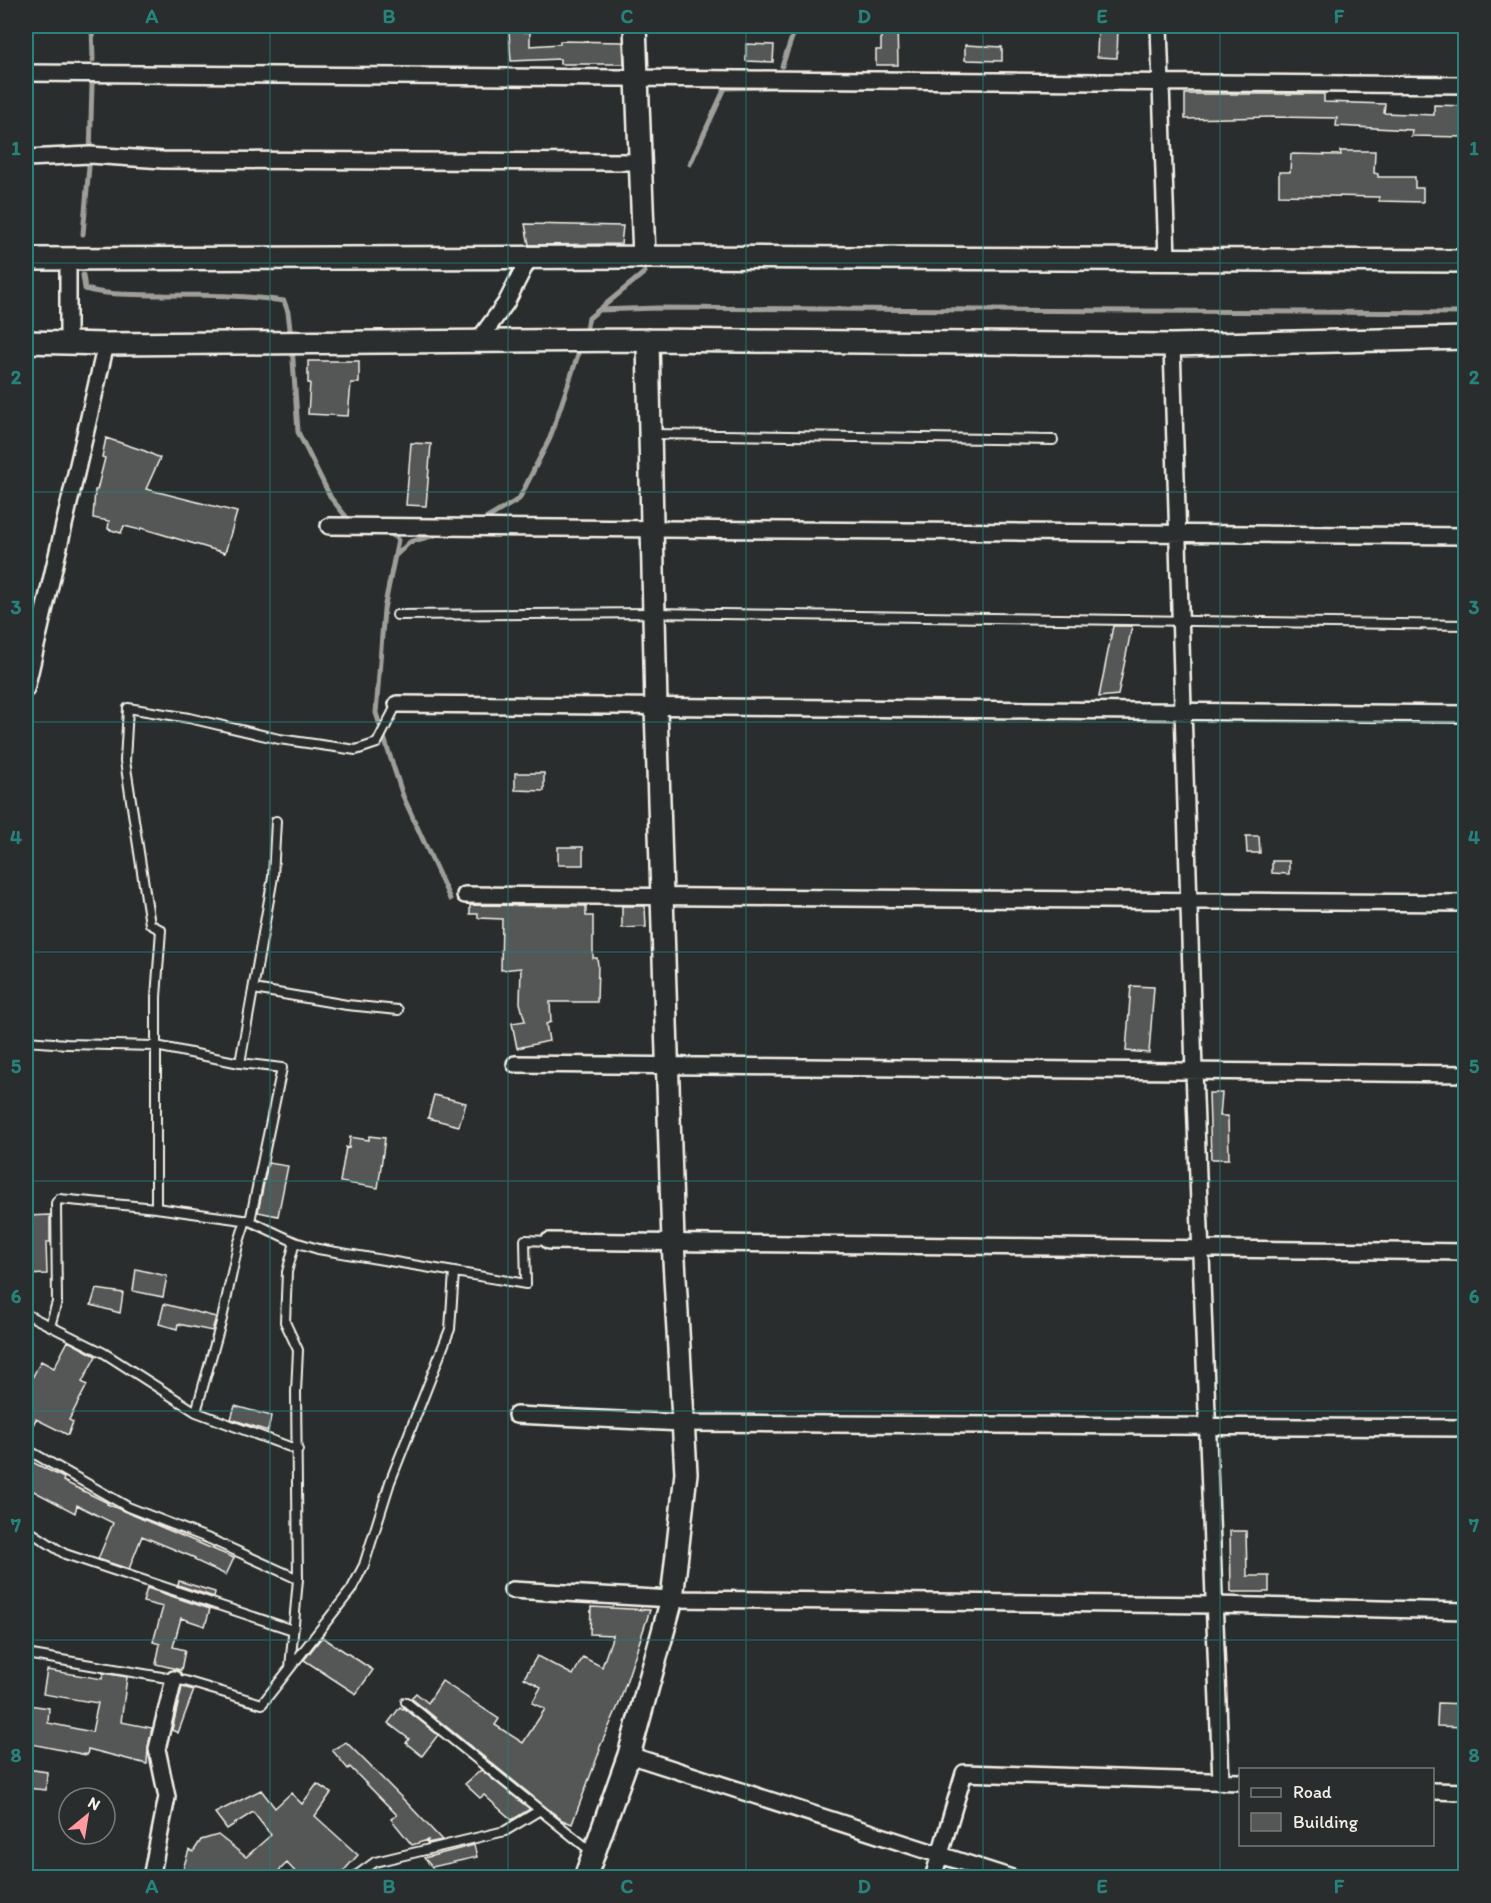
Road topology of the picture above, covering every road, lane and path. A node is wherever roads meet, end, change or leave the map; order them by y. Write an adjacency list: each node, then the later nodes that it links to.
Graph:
1 (635, 26): 4 (street)
2 (1160, 26): 5 (street)
3 (26, 73): 4 (street)
4 (637, 78): 5 (street); 8 (street)
5 (1161, 83): 6 (street); 13 (street)
6 (1466, 85)
7 (26, 158): 8 (street)
8 (640, 162): 9 (street)
9 (644, 257): 10 (street); 13 (street)
10 (529, 258): 12 (street); 17 (street)
11 (26, 260): 12 (street)
12 (68, 260): 19 (street)
13 (1167, 260): 14 (street)
14 (1466, 261)
15 (1466, 338): 21 (street)
16 (648, 340): 17 (street); 21 (street); 22 (street)
17 (478, 341): 20 (street)
18 (26, 342): 19 (street)
19 (68, 343): 20 (street)
20 (106, 344): 32 (street)
21 (1172, 345): 26 (street)
22 (650, 434): 23 (lane); 25 (street)
23 (1053, 440)
24 (329, 525): 25 (street)
25 (652, 529): 26 (street); 28 (street)
26 (1178, 534): 27 (street); 30 (street)
27 (1466, 536)
28 (654, 613): 29 (lane); 30 (lane); 34 (street)
29 (397, 615)
30 (1180, 621): 31 (lane); 35 (street)
31 (1466, 625)
32 (26, 689)
33 (397, 704): 34 (street); 45 (lane)
34 (656, 707): 35 (street); 39 (street)
35 (1182, 712): 36 (street); 40 (street)
36 (1466, 714)
37 (276, 822): 42 (lane)
38 (465, 895): 39 (street)
39 (662, 896): 40 (street); 48 (street)
40 (1188, 900): 41 (street); 49 (street)
41 (1466, 903)
42 (254, 989): 43 (lane); 46 (lane)
43 (398, 1010)
44 (26, 1041): 45 (lane)
45 (156, 1046): 46 (lane); 51 (lane)
46 (240, 1063): 52 (lane)
47 (516, 1064): 48 (street)
48 (668, 1066): 49 (street); 55 (street)
49 (1194, 1071): 50 (street); 56 (street)
50 (1466, 1074)
51 (156, 1208): 52 (lane); 60 (lane)
52 (248, 1221): 54 (lane); 61 (lane)
53 (549, 1241): 55 (street); 58 (lane)
54 (295, 1242): 58 (lane); 67 (lane)
55 (673, 1242): 56 (street); 63 (street)
56 (1202, 1249): 57 (street); 64 (street)
57 (1466, 1252)
58 (454, 1274): 76 (lane)
59 (26, 1314): 60 (lane)
60 (50, 1326): 61 (lane)
61 (196, 1412): 67 (lane)
62 (516, 1415): 63 (street)
63 (683, 1422): 64 (street); 71 (street)
64 (1207, 1426): 65 (street); 72 (street)
65 (1466, 1428)
66 (26, 1449): 69 (lane)
67 (298, 1450): 69 (lane)
68 (26, 1529): 74 (lane)
69 (298, 1579): 74 (lane)
70 (512, 1590): 71 (street)
71 (672, 1599): 72 (street); 79 (street)
72 (1214, 1605): 73 (street); 80 (street)
73 (1466, 1611)
74 (292, 1630): 76 (lane)
75 (26, 1654): 77 (lane)
76 (290, 1669): 77 (lane)
77 (174, 1679): 89 (street)
78 (406, 1702): 84 (lane)
79 (629, 1755): 85 (street); 86 (street)
80 (1221, 1782): 81 (street); 86 (street)
81 (1239, 1782)
82 (1434, 1791): 83 (street)
83 (1466, 1792)
84 (540, 1810): 85 (lane); 90 (lane)
85 (593, 1854): 91 (street)
86 (940, 1854): 92 (street); 93 (street)
87 (26, 1873): 88 (lane)
88 (45, 1878)
89 (151, 1878)
90 (353, 1878)
91 (585, 1878)
92 (933, 1878)
93 (1012, 1878)

